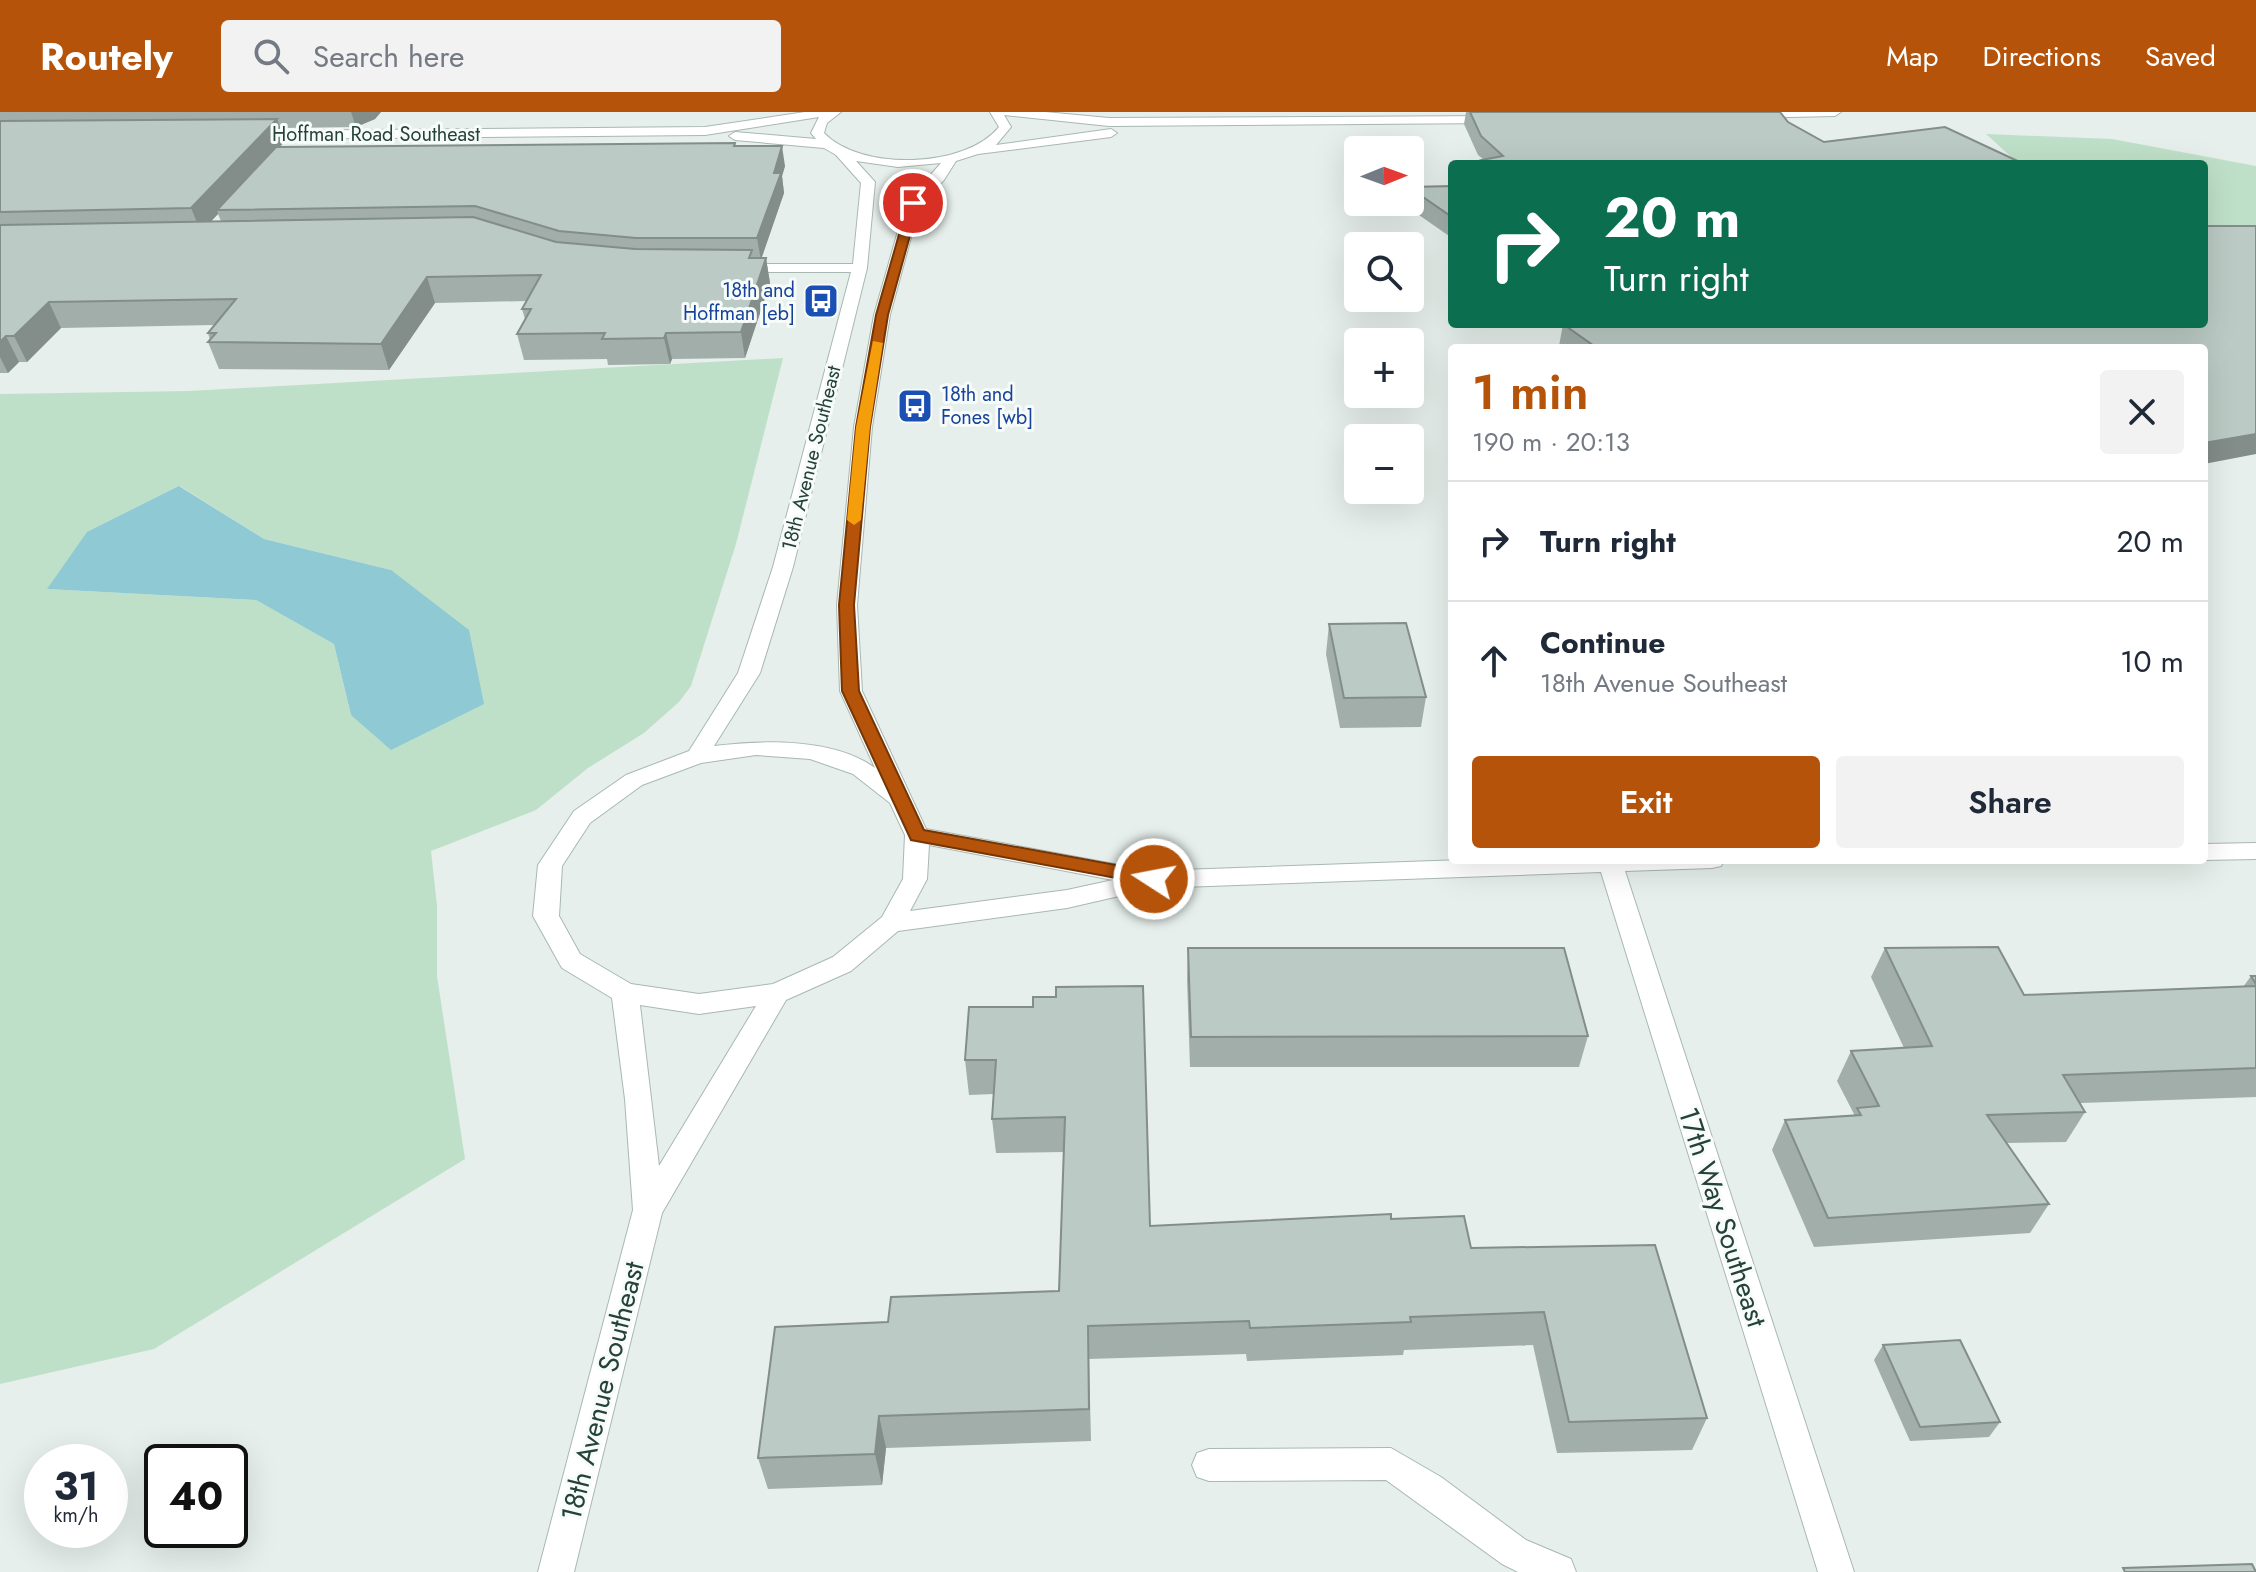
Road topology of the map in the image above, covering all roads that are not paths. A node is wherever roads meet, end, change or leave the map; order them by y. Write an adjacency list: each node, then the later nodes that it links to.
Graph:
1 (832, 112): 8 (street, Hoffman Road Southeast); 11 (street)
2 (996, 112): 14 (street)
3 (1006, 112): 7 (street)
4 (1835, 112): 5 (street)
5 (1731, 115)
6 (1514, 118): 7 (street)
7 (1213, 122): 14 (street)
8 (705, 131): 9 (street, Hoffman Road Southeast); 11 (street, Hoffman Road Southeast)
9 (303, 134): 10 (street, Hoffman Road Southeast); 12 (street)
10 (239, 135)
11 (823, 144): 13 (street)
12 (287, 152)
13 (842, 154): 15 (street); 17 (street, 18th Avenue Southeast)
14 (968, 154): 15 (street)
15 (951, 158): 19 (street, 18th Avenue Southeast)
16 (729, 268): 17 (street)
17 (860, 268): 18 (street, 18th Avenue Southeast)
18 (697, 756): 19 (street); 27 (street)
19 (898, 797): 20 (street, 18th Avenue Southeast)
20 (917, 835): 25 (street); 26 (street)
21 (2256, 851): 22 (street)
22 (2208, 852)
23 (1556, 864): 25 (street)
24 (1611, 864): 33 (street, 17th Way Southeast)
25 (1154, 879): 26 (street)
26 (891, 923): 28 (street)
27 (625, 993): 28 (street); 29 (street, 18th Avenue Southeast)
28 (777, 993): 29 (street, 18th Avenue Southeast)
29 (648, 1210): 31 (street, 18th Avenue Southeast)
30 (1209, 1465): 32 (street)
31 (556, 1572)
32 (1558, 1572)
33 (1836, 1572)

